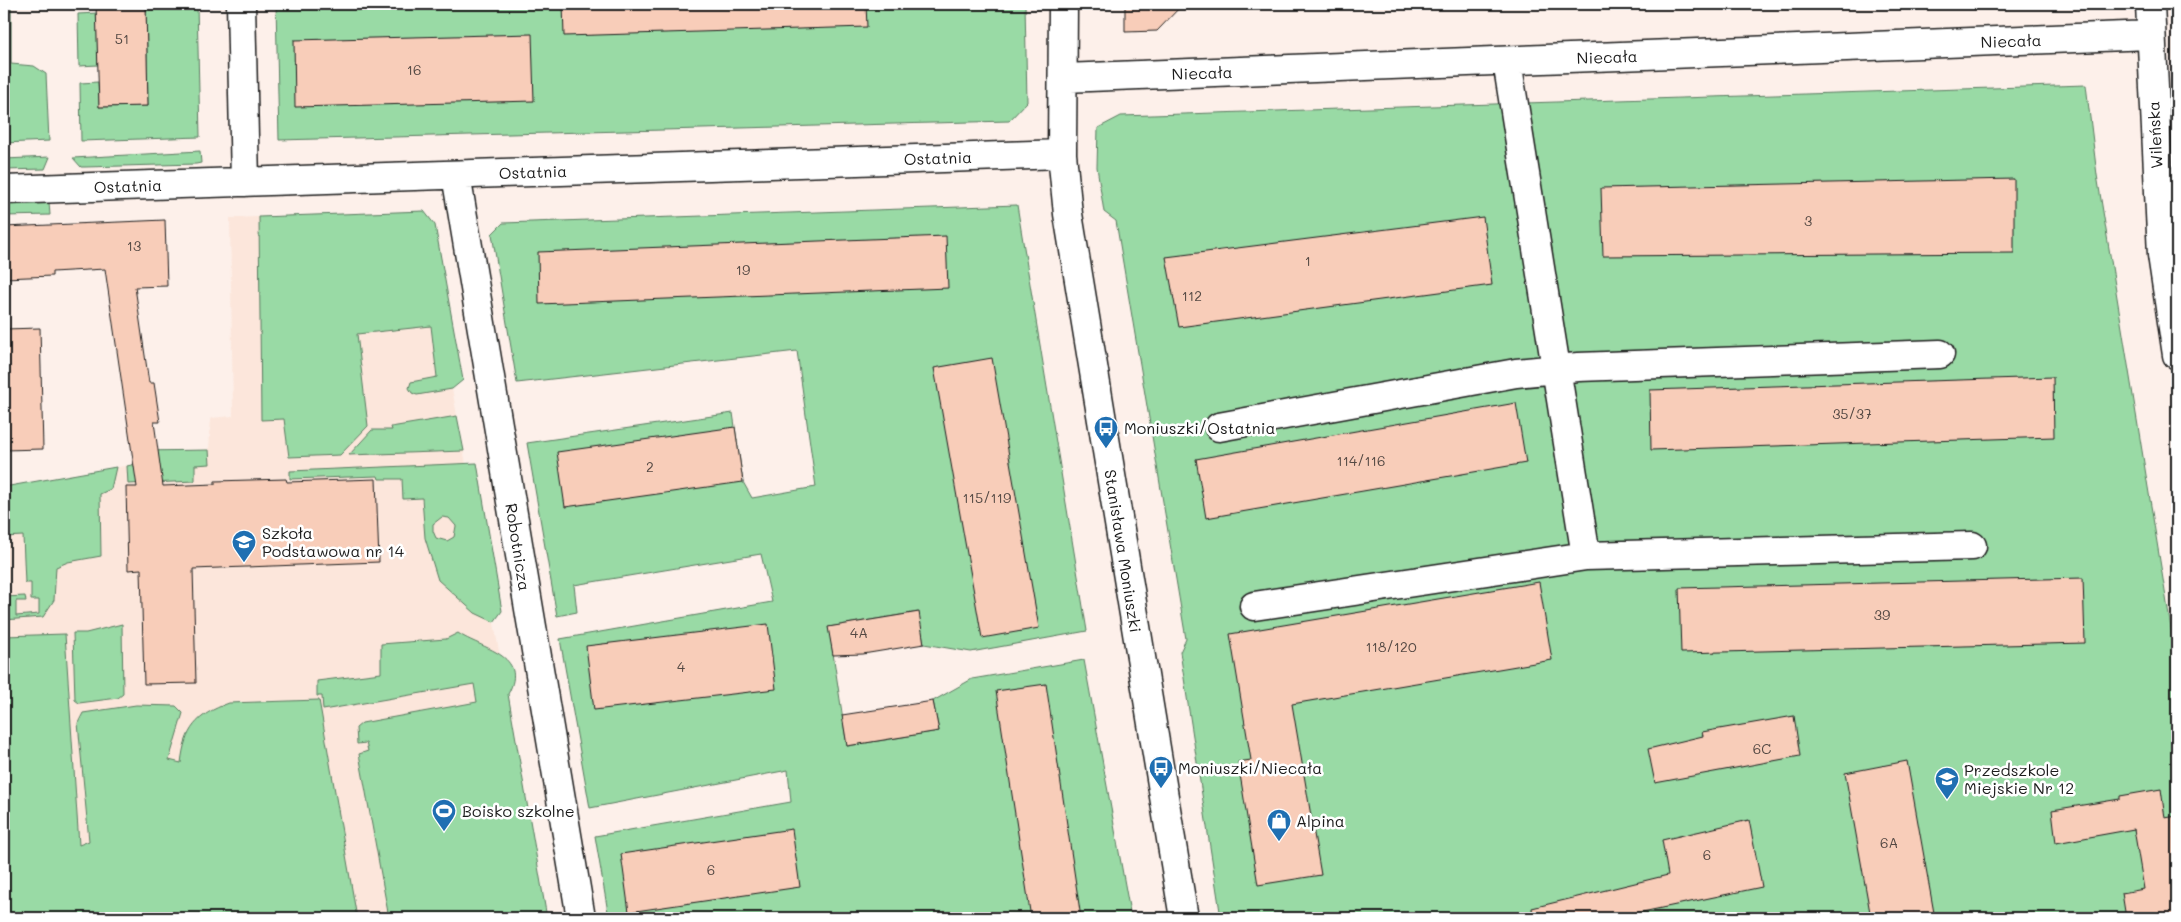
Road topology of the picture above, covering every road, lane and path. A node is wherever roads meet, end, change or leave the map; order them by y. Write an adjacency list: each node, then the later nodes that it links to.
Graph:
1 (241, 4): 9 (street)
2 (1062, 4): 6 (street, Stanisława Moniuszki)
3 (2150, 4): 4 (street, Wileńska)
4 (2150, 35): 5 (street, Niecała); 12 (street, Wileńska)
5 (1507, 61): 6 (street, Niecała); 13 (street)
6 (1064, 78): 7 (street, Stanisława Moniuszki)
7 (1062, 154): 8 (street, Ostatnia); 19 (street, Stanisława Moniuszki)
8 (456, 175): 9 (street, Ostatnia); 18 (street, Robotnicza)
9 (245, 182): 10 (street, Ostatnia)
10 (4, 190)
11 (1940, 354): 13 (street)
12 (2177, 355)
13 (1557, 370): 14 (street); 16 (street)
14 (1219, 427)
15 (1972, 546): 16 (street)
16 (1586, 556): 17 (street)
17 (1254, 606)
18 (581, 918)
19 (1184, 918)

